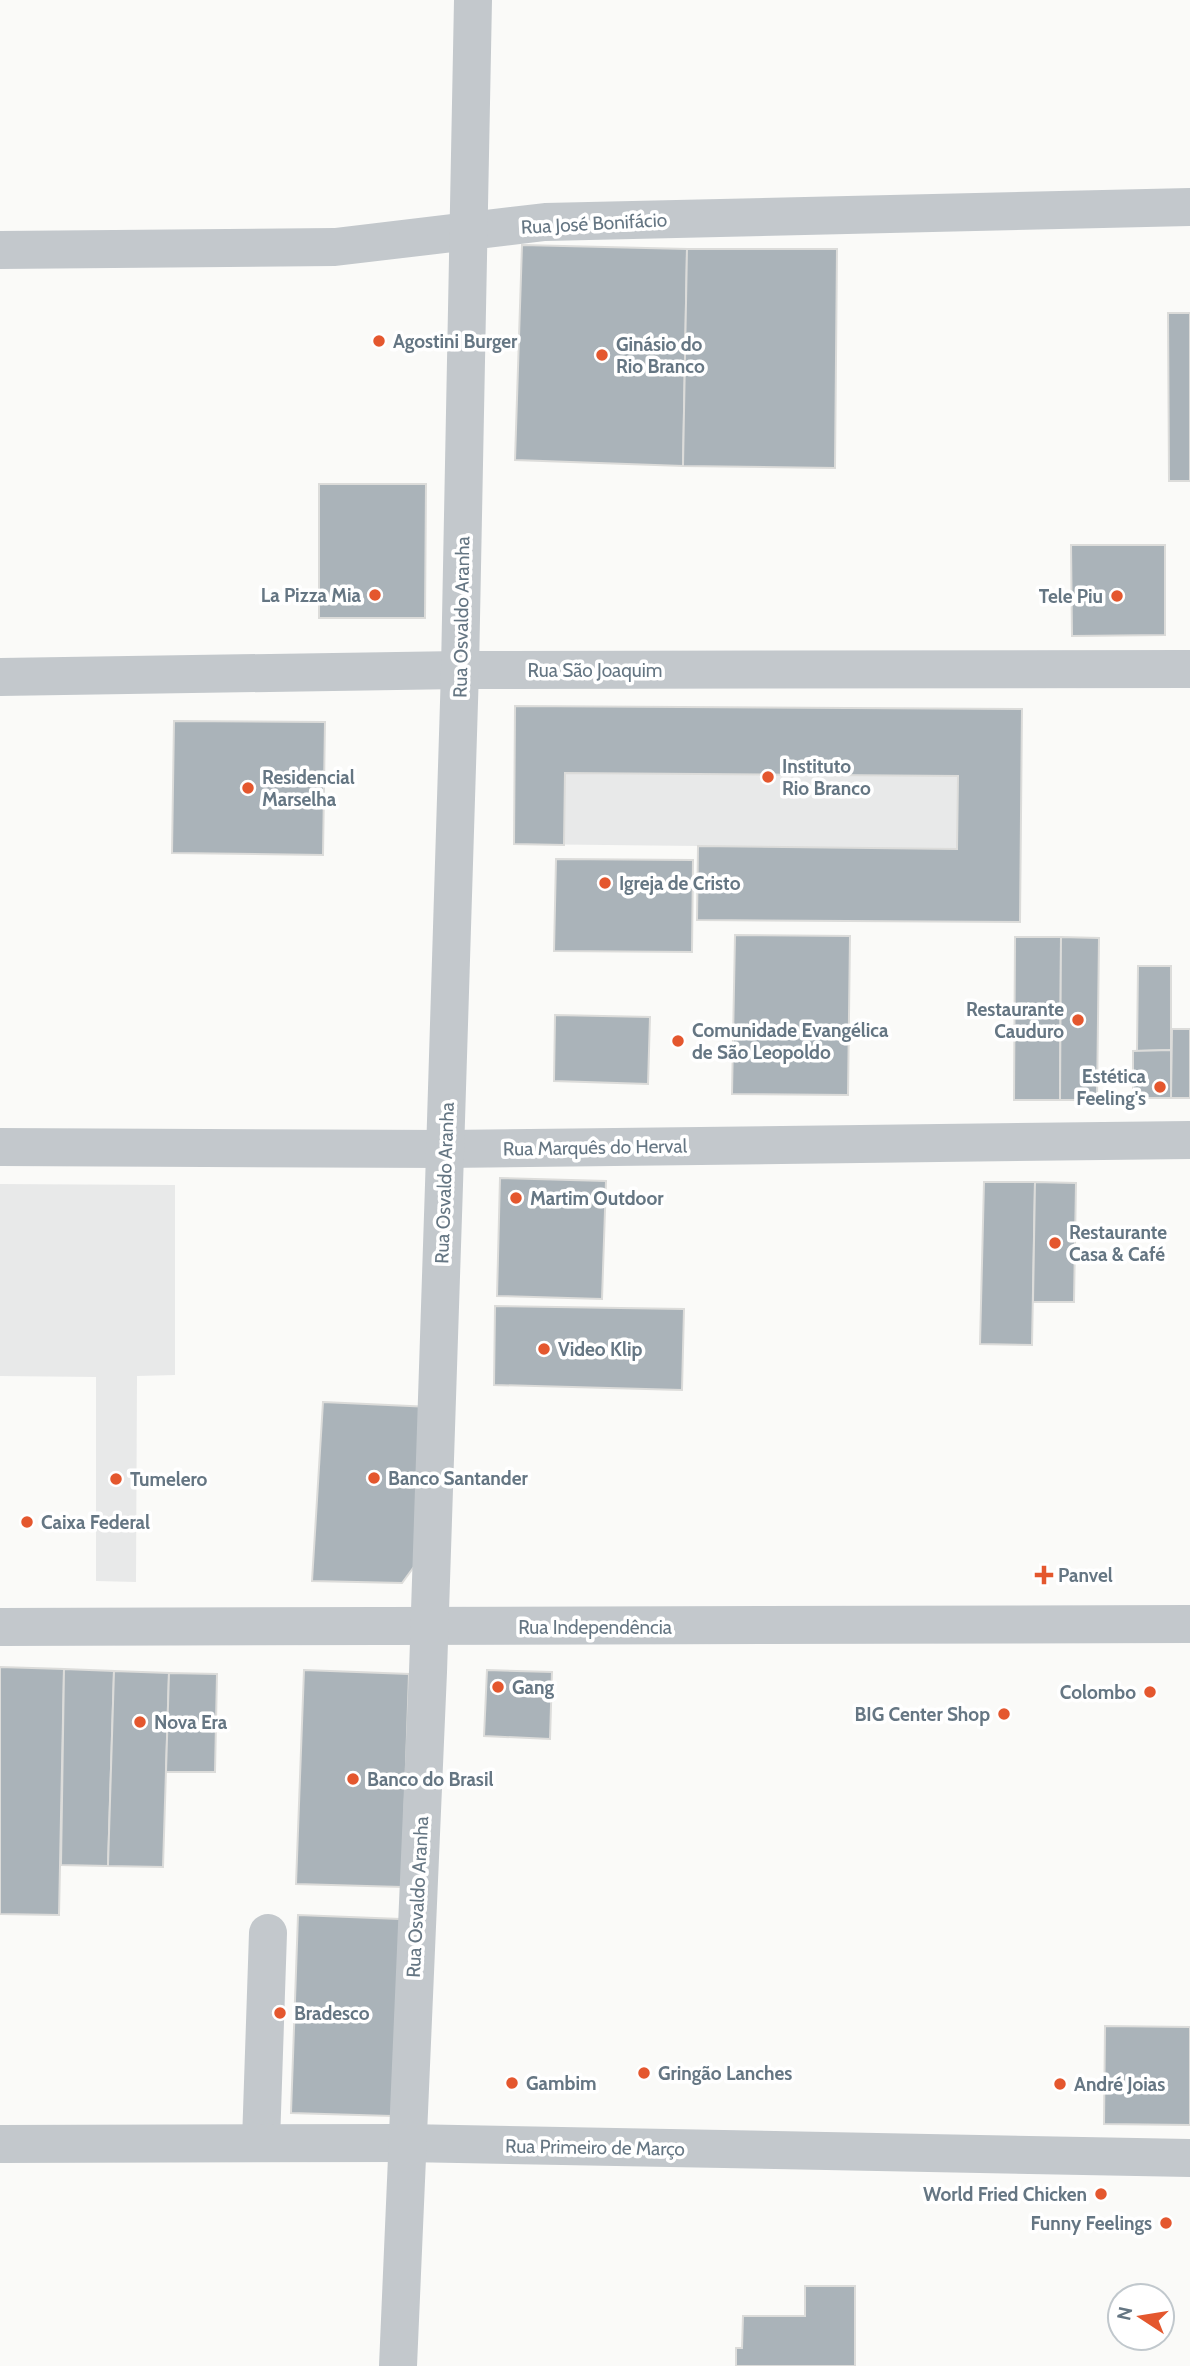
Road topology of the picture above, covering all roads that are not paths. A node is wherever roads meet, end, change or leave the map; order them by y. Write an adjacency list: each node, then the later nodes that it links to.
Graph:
1 (473, 0): 3 (street, Rua Osvaldo Aranha)
2 (1190, 207): 3 (street, Rua José Bonifácio)
3 (471, 232): 4 (street, Rua José Bonifácio); 6 (street, Rua Osvaldo Aranha)
4 (0, 250)
5 (1190, 669): 6 (street, Rua São Joaquim)
6 (460, 670): 7 (street, Rua São Joaquim); 10 (street, Rua Osvaldo Aranha)
7 (0, 677)
8 (1190, 1140): 10 (street, Rua Marquês do Herval)
9 (0, 1147): 10 (street, Rua Marquês do Herval)
10 (445, 1149): 13 (street, Rua Osvaldo Aranha)
11 (1190, 1625): 13 (street, Rua Independência)
12 (0, 1627): 13 (street, Rua Independência)
13 (430, 1628): 16 (street, Rua Osvaldo Aranha)
14 (268, 1933): 15 (street)
15 (261, 2142): 16 (street, Rua Primeiro de Março); 17 (street, Rua Primeiro de Março)
16 (406, 2143): 18 (street, Rua Primeiro de Março); 19 (street, Rua Osvaldo Aranha)
17 (0, 2144)
18 (1190, 2158)
19 (398, 2366)

